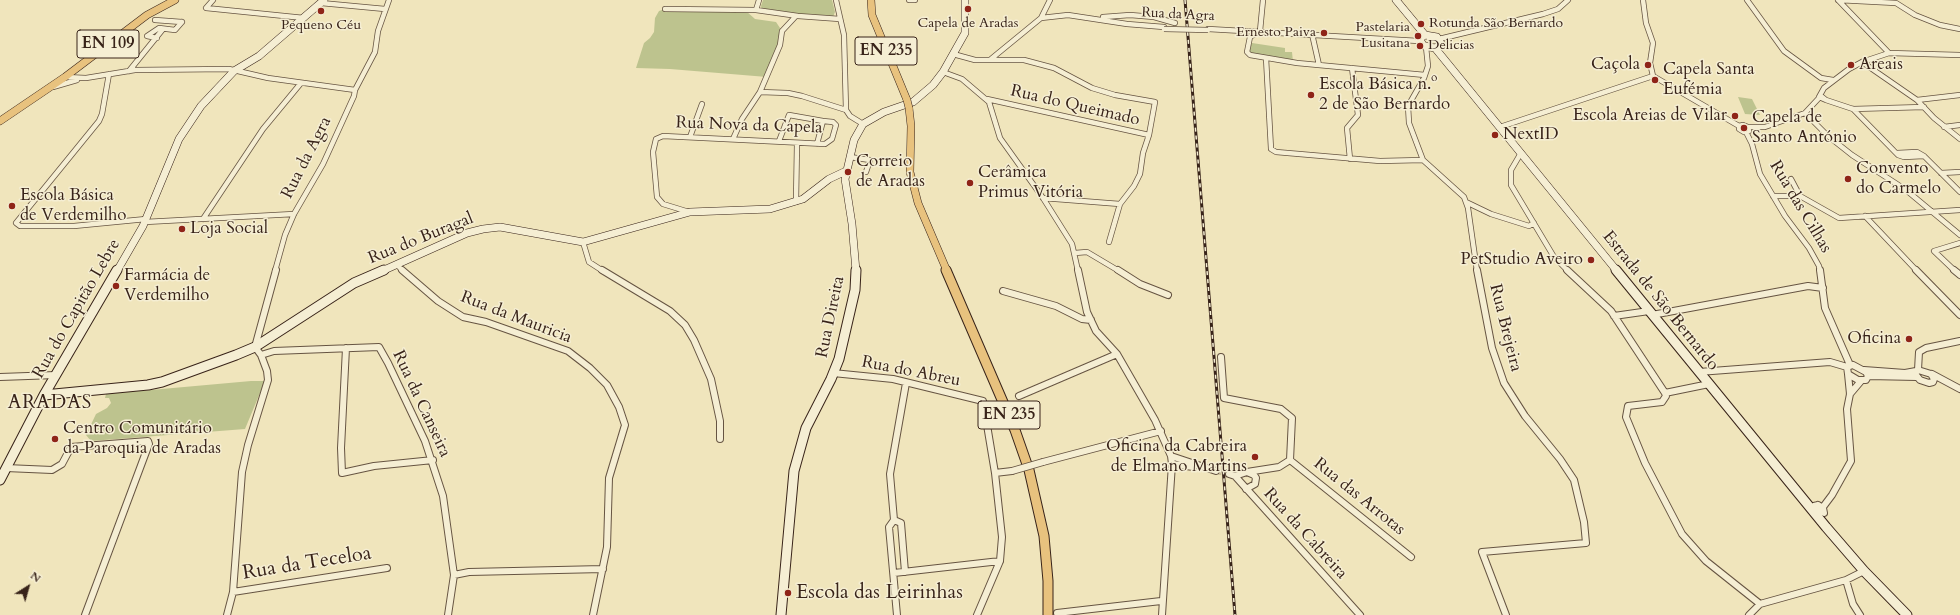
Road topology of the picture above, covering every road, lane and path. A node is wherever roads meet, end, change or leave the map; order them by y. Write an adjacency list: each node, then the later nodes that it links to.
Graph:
1 (175, 0): 47 (main road, EN 109)
2 (213, 0): 22 (street)
3 (389, 0): 18 (street, Rua da Agra)
4 (760, 0): 20 (street)
5 (836, 0): 25 (street)
6 (871, 0): 193 (main road, EN 235)
7 (909, 0): 8 (street)
8 (915, 0)
9 (965, 0): 41 (main road)
10 (1050, 0): 23 (street)
11 (1263, 0): 31 (street)
12 (1396, 0): 33 (main road)
13 (1568, 0): 36 (street)
14 (1643, 0): 54 (street)
15 (1747, 0): 57 (street)
16 (1838, 0): 29 (street); 40 (street)
17 (323, 2): 18 (street); 22 (main road, Rua do Capitão Lebre)
18 (385, 9): 60 (street, Rua da Agra)
19 (665, 9): 20 (street)
20 (756, 10): 21 (street)
21 (796, 16): 25 (street); 62 (street)
22 (304, 18): 50 (main road, Rua do Capitão Lebre)
23 (1041, 18): 24 (street, Rua da Agra); 44 (street, Rua da Agra)
24 (1095, 18): 27 (street, Rua da Agra); 30 (street, Rua da Agra, bridge)
25 (840, 19): 70 (street)
26 (155, 20): 28 (street)
27 (1175, 23)
28 (163, 29): 35 (street); 35 (street)
29 (1960, 29)
30 (1208, 30): 31 (street, Rua da Agra); 34 (street, Rua da Agra)
31 (1260, 31): 32 (street, Rua da Agra); 34 (street)
32 (1312, 34): 37 (street, Rua da Agra); 46 (street)
33 (1425, 35): 36 (main road); 37 (main road)
34 (1250, 37): 43 (street)
35 (156, 38): 49 (street)
36 (1439, 39): 39 (main road)
37 (1419, 41): 38 (main road)
38 (1426, 47): 39 (main road); 53 (street)
39 (1435, 48): 76 (main road, Estrada de São Bernardo)
40 (1889, 53): 42 (street); 45 (street)
41 (953, 54): 44 (street); 51 (main road)
42 (1960, 55)
43 (1266, 58): 46 (street); 88 (street)
44 (991, 59): 79 (street)
45 (1862, 62): 57 (street); 66 (street)
46 (1319, 65): 48 (street)
47 (78, 68): 55 (main road, EN 109); 56 (street)
48 (1352, 68): 53 (street); 88 (street)
49 (129, 71): 50 (street); 52 (street)
50 (234, 71): 59 (street); 108 (main road, Rua do Capitão Lebre)
51 (943, 72): 65 (street); 74 (main road)
52 (109, 74): 56 (street); 108 (street)
53 (1425, 75): 89 (street)
54 (1653, 76): 76 (street); 78 (street)
55 (65, 77): 56 (street); 58 (street); 61 (main road, EN 109)
56 (86, 78): 58 (street)
57 (1833, 80): 64 (street)
58 (71, 81): 61 (street)
59 (301, 83): 60 (street); 107 (street)
60 (355, 90): 105 (street, Rua da Agra)
61 (44, 92): 72 (main road, EN 109)
62 (760, 92): 70 (street); 81 (street)
63 (1960, 95): 66 (street)
64 (1820, 97): 69 (street); 71 (street)
65 (987, 99): 79 (street, Rua do Queimado); 98 (street)
66 (1917, 100): 68 (street)
67 (702, 104): 80 (street)
68 (1924, 107): 69 (street); 77 (street)
69 (1852, 109): 93 (street)
70 (846, 110): 74 (street)
71 (1804, 113): 78 (street); 103 (street)
72 (0, 121)
73 (823, 121): 83 (street); 85 (street); 85 (street, Rua Nova da Capela)
74 (863, 124): 87 (main road, Rua Direita)
75 (1960, 125): 77 (street)
76 (1500, 127): 86 (main road, Estrada de São Bernardo)
77 (1944, 127): 82 (street)
78 (1747, 129): 96 (street, Rua das Cilhas)
79 (1149, 135): 101 (street, Rua do Queimado)
80 (690, 137): 81 (street, Rua Nova da Capela); 104 (street, Rua Nova da Capela)
81 (733, 138): 83 (street, Rua Nova da Capela)
82 (1960, 139)
83 (779, 141): 84 (street, Rua Nova da Capela)
84 (797, 142): 85 (street, Rua Nova da Capela); 99 (street)
85 (817, 144)
86 (1521, 153): 109 (street); 120 (main road, Estrada de São Bernardo)
87 (850, 157): 90 (main road, Rua Direita); 91 (street)
88 (1350, 159): 89 (street)
89 (1423, 160): 100 (street)
90 (846, 171): 99 (main road, Rua do Buragal); 137 (main road, Rua Direita)
91 (866, 172)
92 (1960, 172): 93 (street)
93 (1941, 173): 95 (street)
94 (1791, 179): 97 (street)
95 (1960, 192)
96 (1773, 196): 97 (street); 117 (street, Rua das Cilhas)
97 (1800, 196): 106 (street)
98 (1043, 198): 101 (street); 114 (street)
99 (796, 202): 104 (main road, Rua do Buragal)
100 (1466, 202): 109 (street); 196 (street, Rua Brejeira)
101 (1120, 204): 112 (street)
102 (1960, 210): 103 (street)
103 (1930, 211): 106 (street); 110 (street)
104 (690, 212): 111 (main road, Rua do Buragal)
105 (294, 214): 107 (street); 124 (street, Rua da Agra)
106 (1865, 216): 121 (street)
107 (202, 219): 108 (street)
108 (146, 220): 140 (main road, Rua do Capitão Lebre)
109 (1534, 224): 122 (street)
110 (1960, 235)
111 (583, 242): 115 (main road, Rua do Buragal); 155 (street)
112 (1109, 242)
113 (1960, 243): 116 (street)
114 (1075, 253): 119 (street); 123 (street)
115 (397, 265): 125 (main road, Rua do Buragal); 176 (street, Rua da Mauricia)
116 (1960, 275)
117 (1823, 288): 120 (street); 133 (street, Rua das Cilhas)
118 (1003, 291): 123 (street)
119 (1168, 295)
120 (1650, 313): 122 (street); 136 (main road, Estrada de São Bernardo)
121 (1960, 315)
122 (1614, 316): 150 (street)
123 (1091, 320): 129 (street)
124 (260, 332): 125 (street); 127 (street, Rua da Agra)
125 (266, 340): 127 (main road, Rua do Buragal)
126 (1960, 342): 132 (street)
127 (255, 346): 130 (street); 152 (main road, Rua do Buragal)
128 (346, 348): 130 (street, Rua da Canseira); 157 (street, Rua da Canseira); 157 (street)
129 (1116, 354): 153 (street); 154 (street)
130 (261, 355): 182 (street)
131 (1221, 357): 158 (street)
132 (1919, 362): 135 (street); 138 (street)
133 (1849, 366): 134 (street); 136 (street); 139 (street, Rua das Cilhas)
134 (1864, 370): 135 (street); 141 (street)
135 (1917, 370): 138 (street); 143 (street)
136 (1699, 372): 148 (main road, Estrada de São Bernardo)
137 (833, 373): 147 (street, Rua do Abreu); 190 (main road, Rua Direita)
138 (1929, 373): 145 (street); 146 (street)
139 (1848, 374): 144 (street); 151 (street, Rua das Cilhas)
140 (56, 375): 142 (street); 152 (main road, Rua do Capitão Lebre)
141 (1868, 376): 143 (street); 144 (street)
142 (0, 377)
143 (1917, 377): 145 (street)
144 (1861, 380): 151 (street)
145 (1934, 381): 146 (street)
146 (1947, 381): 149 (street)
147 (906, 383): 165 (street, Rua do Abreu); 171 (street)
148 (1709, 384): 150 (street); 169 (main road, Estrada de São Bernardo)
149 (1960, 388)
150 (1665, 393): 184 (street)
151 (1850, 394): 170 (street, Rua das Cilhas)
152 (44, 395): 161 (main road, Rua do Capitão Lebre)
153 (1018, 396)
154 (1161, 431): 156 (street); 165 (street, bridge)
155 (720, 439)
156 (1171, 456): 159 (street); 160 (street)
157 (433, 460): 180 (street, Rua da Canseira)
158 (1290, 460): 162 (street); 173 (street, Rua das Arrotas)
159 (1172, 464): 160 (street); 183 (street)
160 (1199, 467): 163 (street)
161 (6, 468): 167 (main road, Rua do Capitão Lebre); 186 (street)
162 (1264, 470): 164 (street); 166 (street)
163 (1216, 471)
164 (1247, 472): 166 (street); 168 (street, Rua da Cabreira)
165 (995, 473): 174 (street)
166 (1256, 478): 168 (street)
167 (0, 480)
168 (1246, 489): 195 (street, Rua da Cabreira)
169 (1812, 506): 170 (street); 172 (main road, Estrada de São Bernardo)
170 (1823, 510): 172 (street)
171 (894, 520): 178 (street); 179 (street)
172 (1829, 531): 177 (main road, Estrada de São Bernardo)
173 (1411, 557)
174 (1000, 561): 178 (street); 192 (street)
175 (387, 568): 182 (street, Rua da Teceloa)
176 (603, 569): 180 (street); 189 (street, Rua da Mauricia)
177 (1864, 571): 181 (street); 199 (main road, Estrada de São Bernardo)
178 (905, 572): 179 (street)
179 (894, 573): 191 (street)
180 (454, 575): 188 (street, Rua da Canseira)
181 (1846, 580): 184 (street); 198 (street)
182 (233, 592): 187 (street)
183 (1161, 601): 185 (street); 194 (street)
184 (1760, 604): 197 (street)
185 (1058, 613)
186 (86, 615)
187 (227, 615)
188 (448, 615)
189 (592, 615)
190 (781, 615)
191 (897, 615)
192 (977, 615)
193 (1048, 615)
194 (1162, 615)
195 (1360, 615)
196 (1506, 615)
197 (1749, 615)
198 (1860, 615)
199 (1907, 615)

